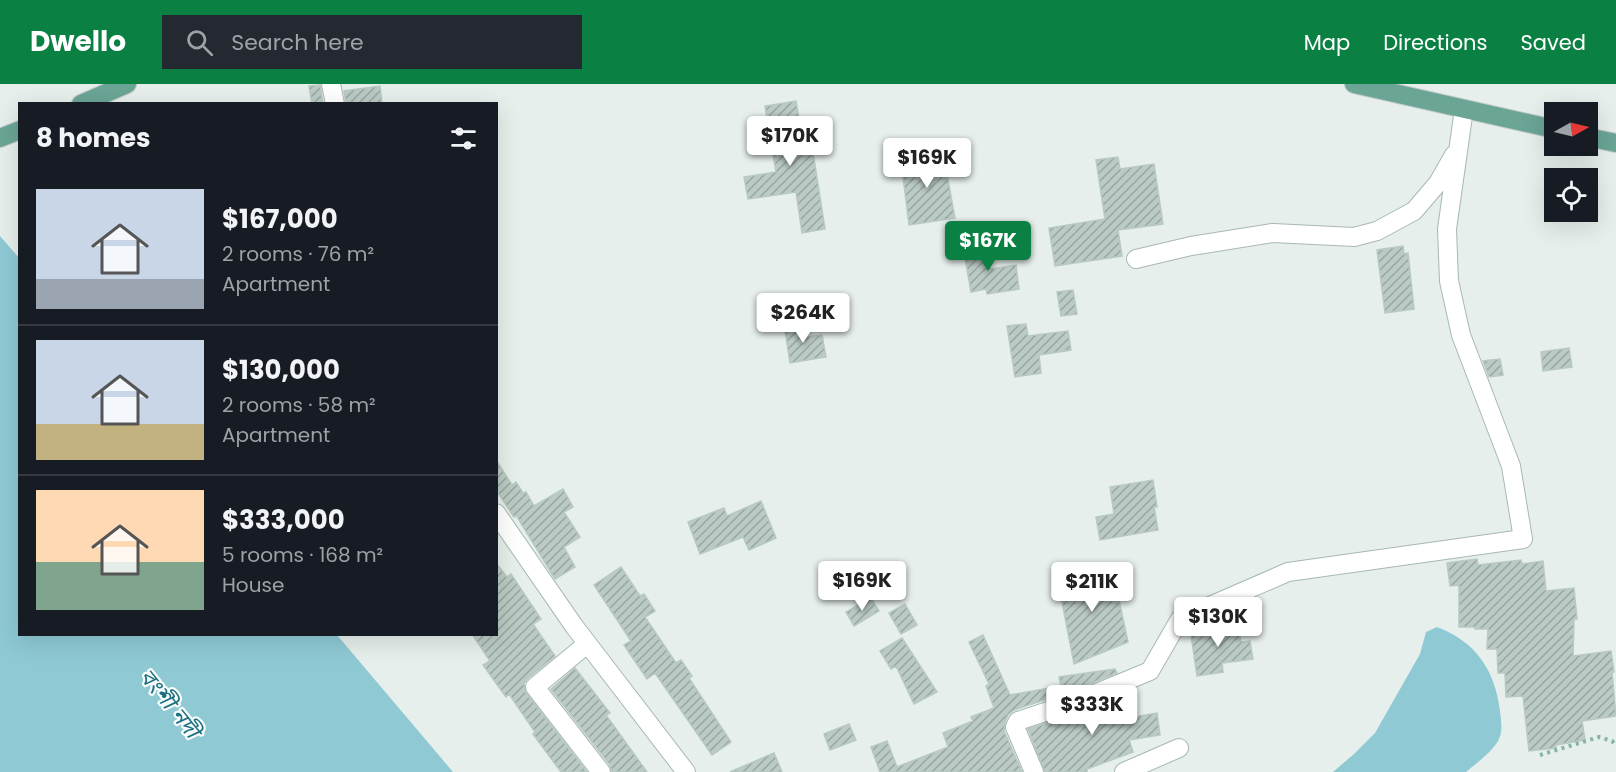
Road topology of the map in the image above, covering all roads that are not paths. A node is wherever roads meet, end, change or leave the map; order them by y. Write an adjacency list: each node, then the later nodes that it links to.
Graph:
1 (126, 84): 4 (main road)
2 (331, 84): 5 (street)
3 (1354, 84): 6 (main road)
4 (86, 102)
5 (335, 102)
6 (1464, 109): 7 (main road); 12 (street)
7 (1544, 127)
8 (18, 131): 9 (main road)
9 (0, 138)
10 (1598, 139): 11 (main road)
11 (1616, 143)
12 (1459, 146): 13 (street); 19 (street)
13 (1136, 259)
14 (498, 516): 15 (street)
15 (587, 644): 17 (street); 18 (street)
16 (1179, 748): 20 (street)
17 (601, 772)
18 (686, 772)
19 (1034, 772)
20 (1124, 772)

